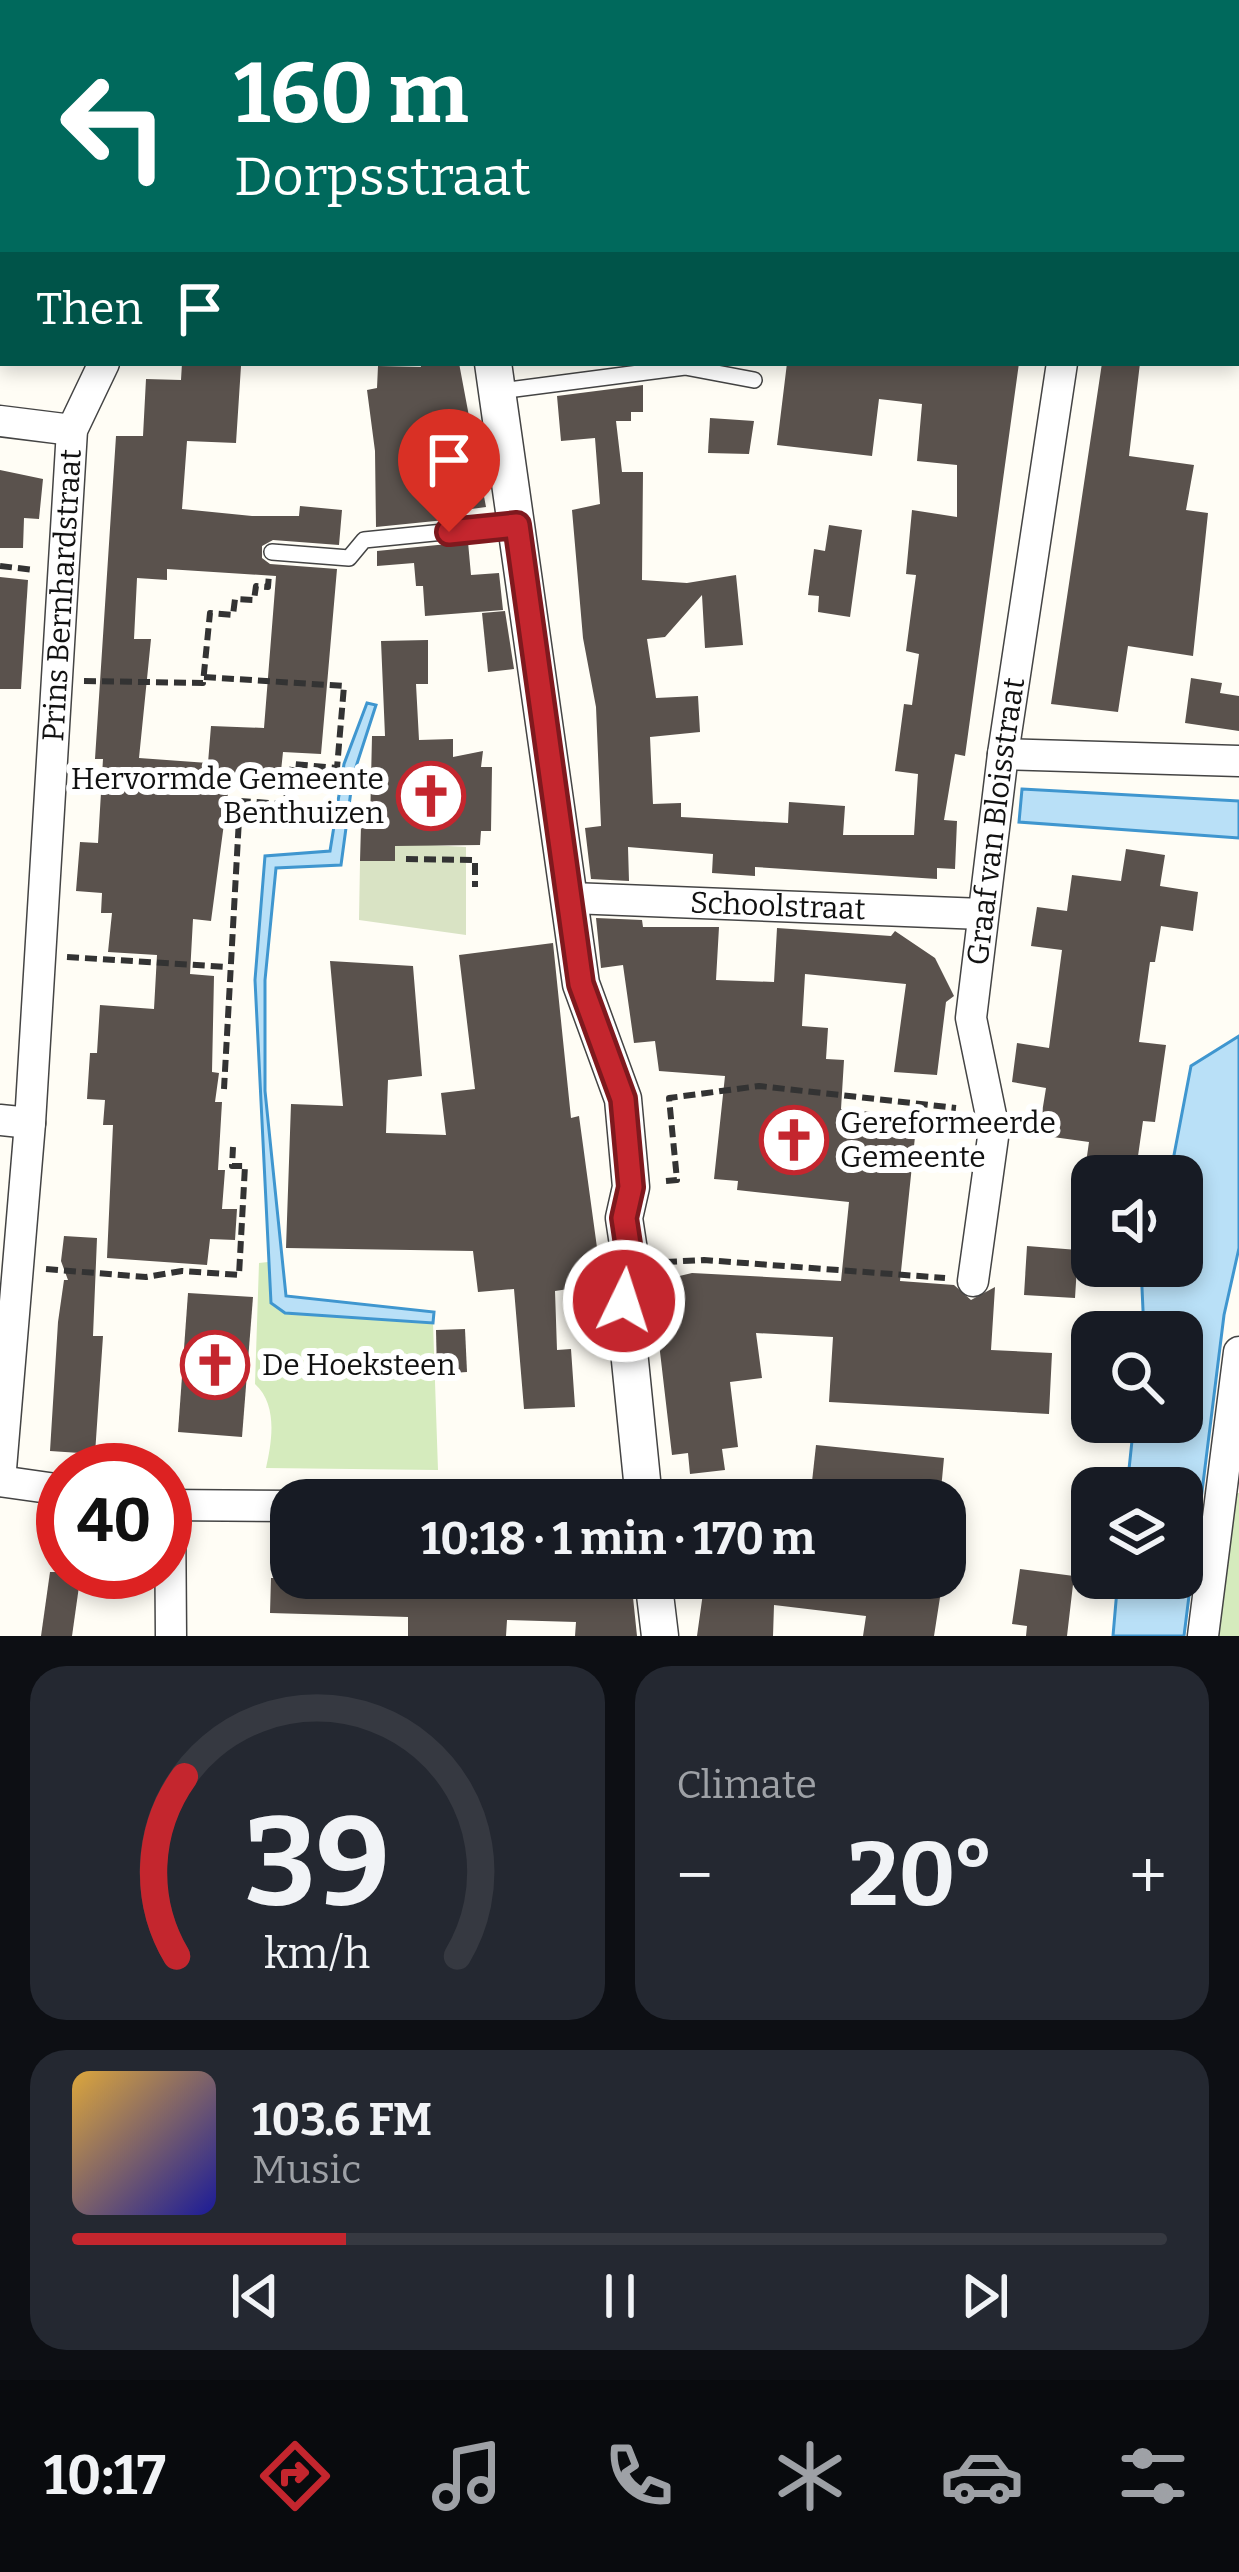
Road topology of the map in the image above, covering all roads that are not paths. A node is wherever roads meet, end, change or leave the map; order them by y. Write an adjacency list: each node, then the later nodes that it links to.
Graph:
1 (103, 366): 6 (street, Prins Bernhardstraat)
2 (1062, 366): 9 (street, Graaf van Bloisstraat)
3 (495, 377): 4 (lane); 7 (street)
4 (754, 380)
5 (0, 421): 6 (street)
6 (72, 430): 13 (street, Prins Bernhardstraat)
7 (517, 525): 8 (lane); 11 (street)
8 (272, 552)
9 (1003, 754): 10 (street); 12 (street, Graaf van Bloisstraat)
10 (1239, 761)
11 (571, 898): 12 (street, Schoolstraat); 16 (street)
12 (983, 914): 14 (street, Graaf van Bloisstraat)
13 (15, 1122): 17 (street, Prins Bernhardstraat)
14 (973, 1281)
15 (1239, 1352): 25 (street)
16 (642, 1479)
17 (0, 1481): 18 (street)
18 (36, 1486)
19 (192, 1505): 20 (street)
20 (270, 1507)
21 (170, 1599): 23 (street)
22 (656, 1599): 24 (street)
23 (171, 1636)
24 (660, 1636)
25 (1203, 1636)

